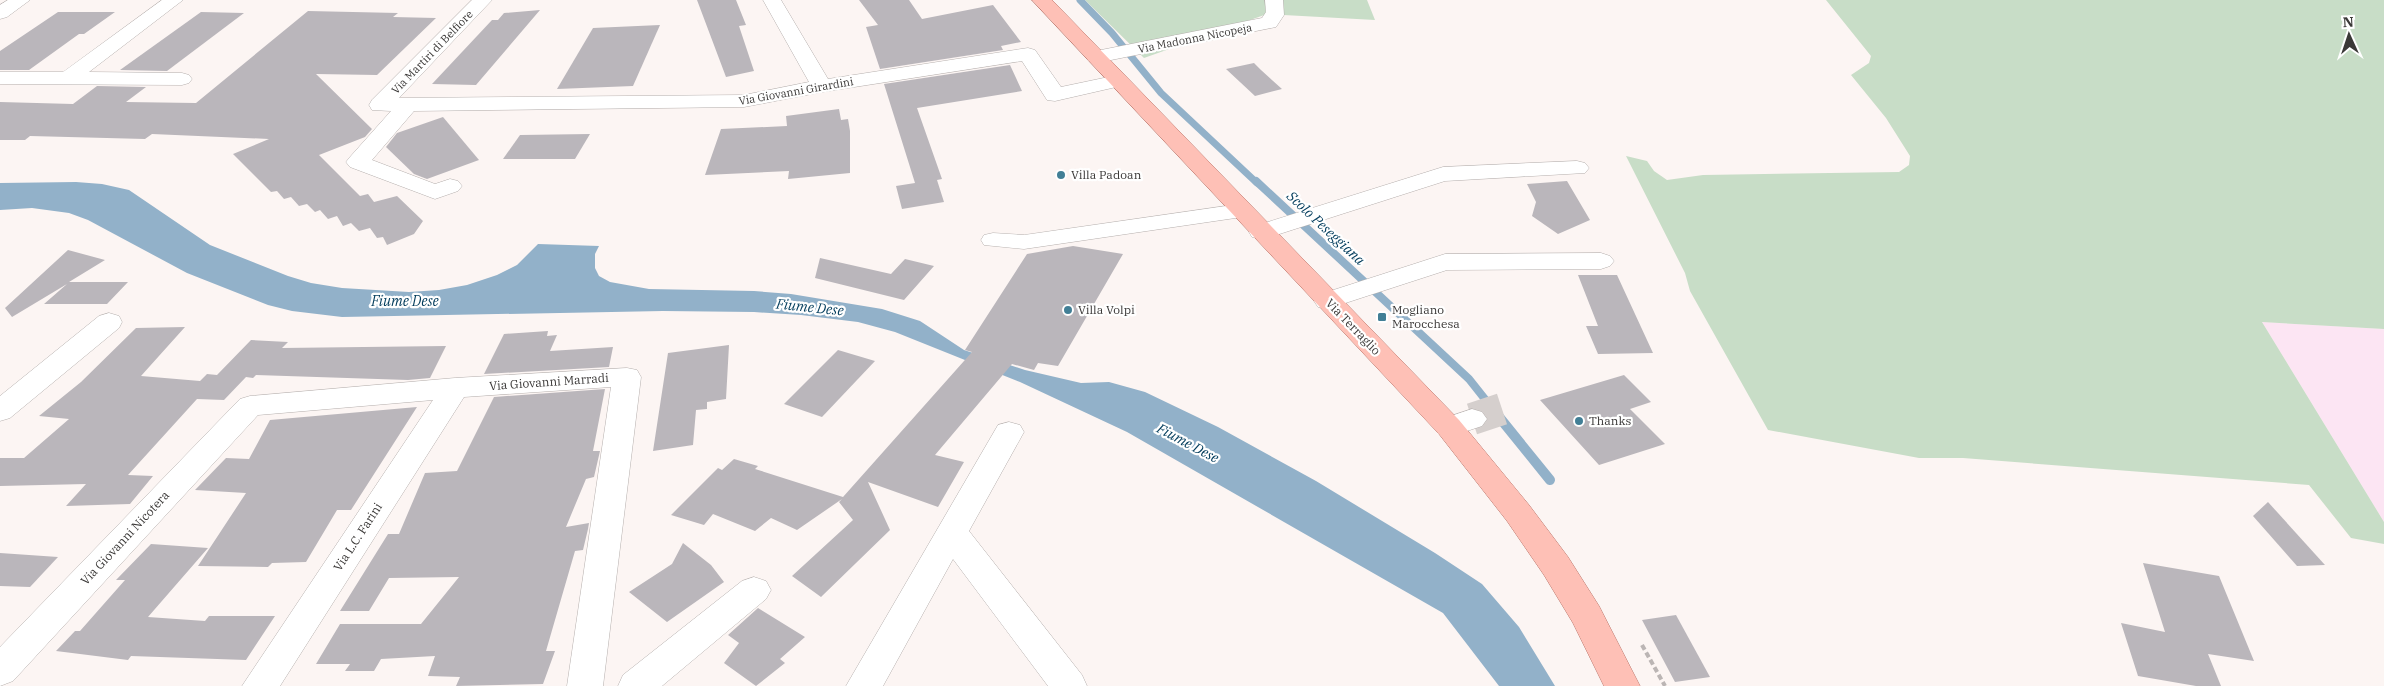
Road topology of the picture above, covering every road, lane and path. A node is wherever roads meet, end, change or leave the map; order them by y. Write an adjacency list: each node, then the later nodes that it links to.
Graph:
1 (21, 0): 7 (street)
2 (174, 0): 10 (street)
3 (483, 0): 15 (street, Via Martiri di Belfiore)
4 (772, 0): 13 (street)
5 (1041, 0): 8 (main road, Via Terraglio)
6 (1274, 0): 8 (street, Via Madonna Nicopeja)
7 (0, 13)
8 (1106, 56): 12 (main road, Via Terraglio)
9 (0, 78): 10 (street)
10 (68, 78): 11 (street)
11 (182, 79)
12 (1107, 83): 13 (street, Via Giovanni Girardini); 18 (main road, Via Terraglio)
13 (822, 86): 14 (street, Via Giovanni Girardini)
14 (409, 104): 15 (street, Via Giovanni Girardini); 17 (street)
15 (380, 105)
16 (1577, 168): 19 (street)
17 (450, 186)
18 (1240, 210): 19 (main road, Via Terraglio); 20 (street)
19 (1261, 232): 22 (main road, Via Terraglio)
20 (993, 240)
21 (1601, 261): 22 (street)
22 (1327, 301): 37 (main road, Via Terraglio)
23 (109, 322): 26 (street)
24 (455, 388): 25 (street, Via Giovanni Marradi); 32 (street, Via L.C. Farini); 33 (street, Via Giovanni Marradi)
25 (250, 406): 31 (street, Via Giovanni Nicotera)
26 (0, 411)
27 (1009, 432): 28 (street)
28 (952, 533): 35 (street); 36 (street)
29 (754, 590): 34 (street)
30 (1642, 645): 38 (path)
31 (0, 671)
32 (260, 686)
33 (585, 686)
34 (636, 686)
35 (864, 686)
36 (1070, 686)
37 (1622, 686)
38 (1665, 686)

